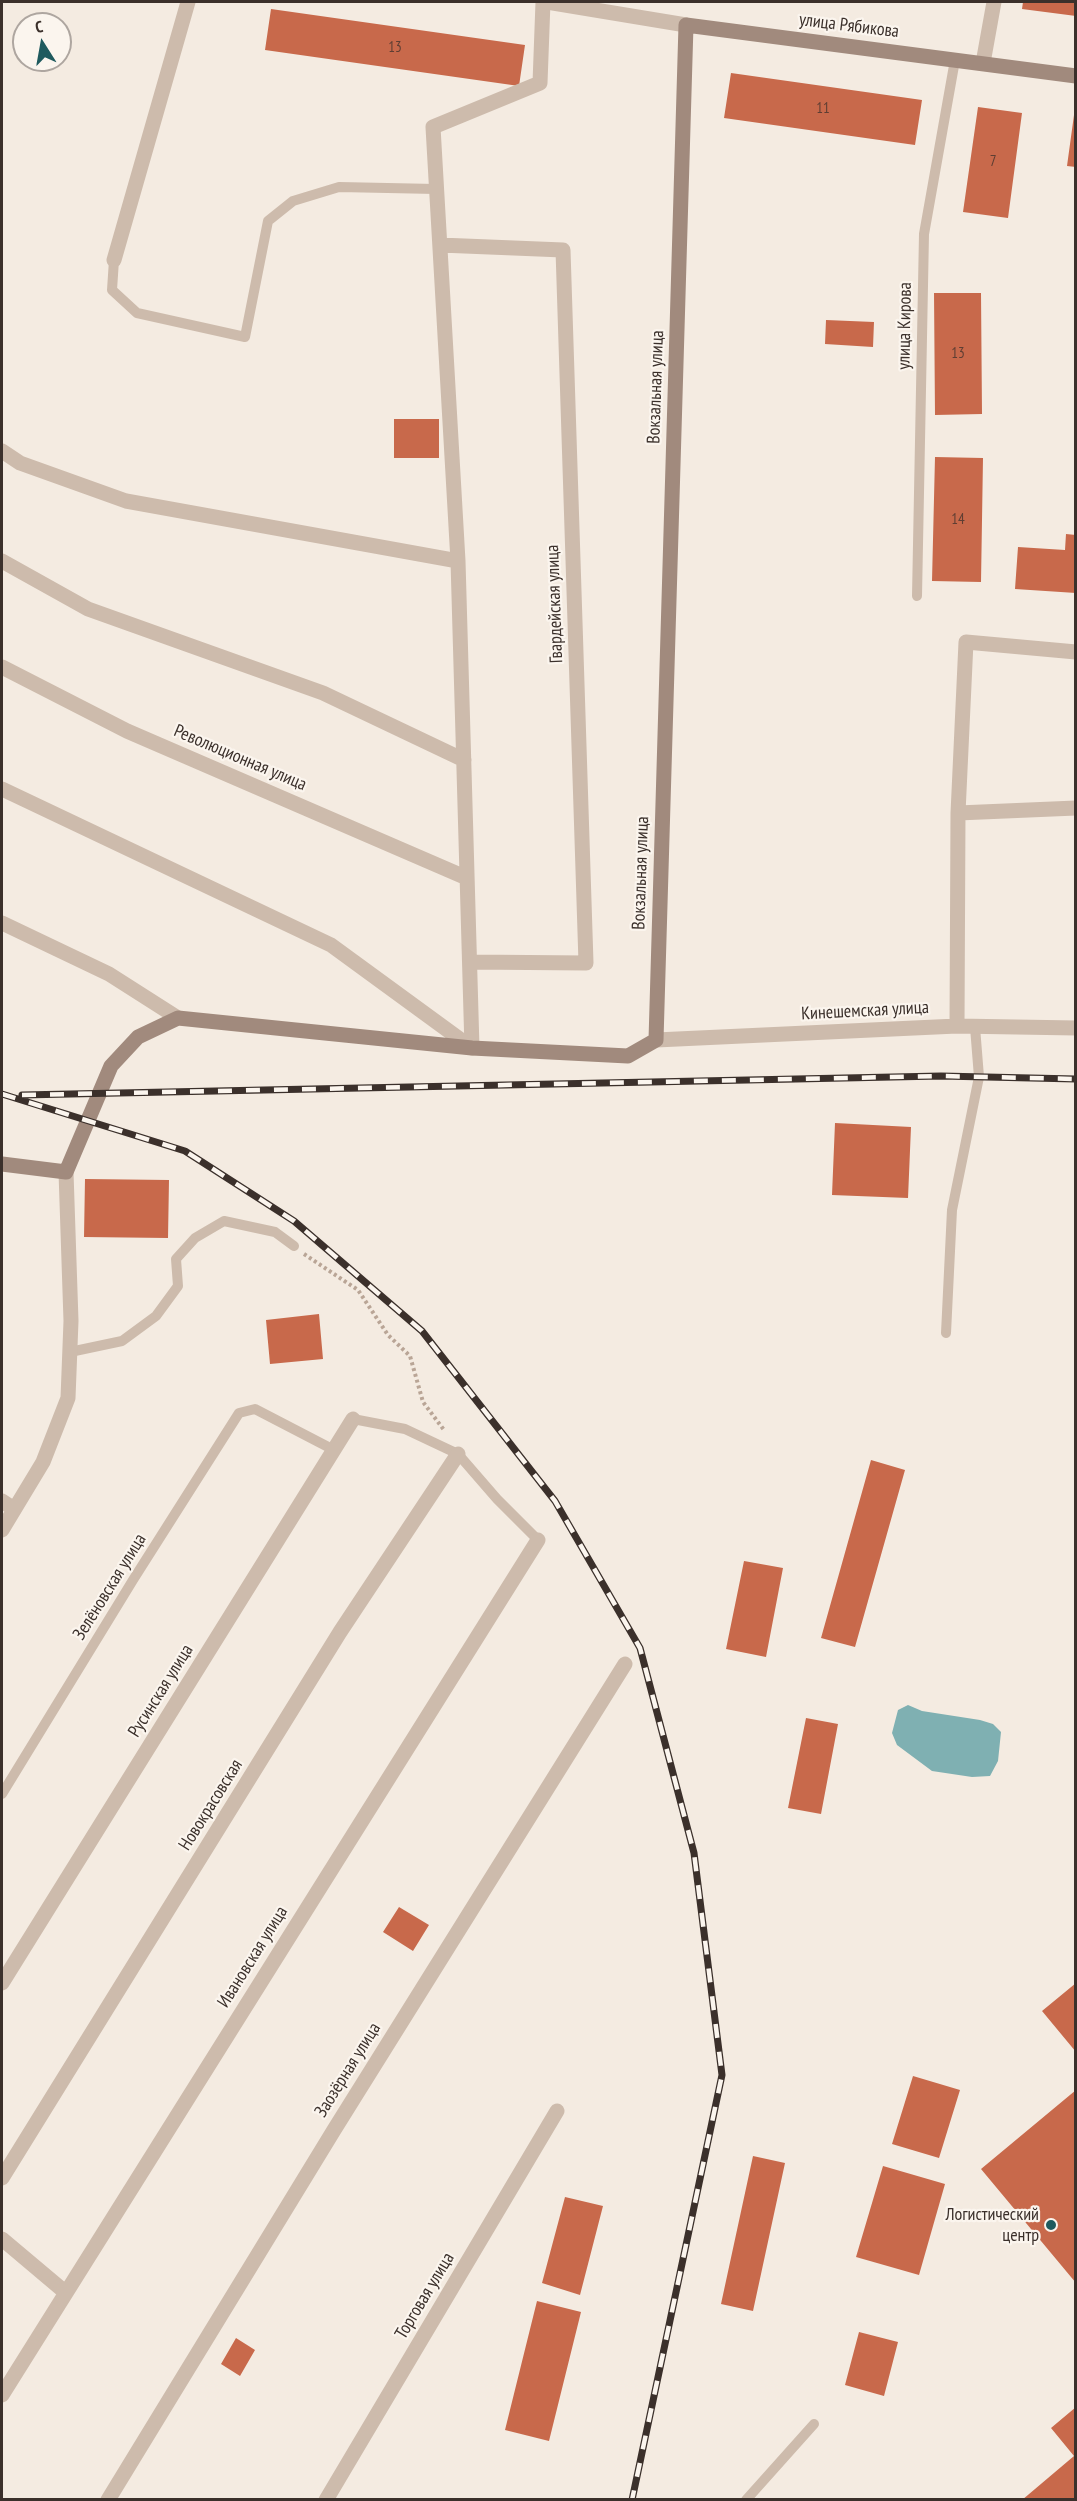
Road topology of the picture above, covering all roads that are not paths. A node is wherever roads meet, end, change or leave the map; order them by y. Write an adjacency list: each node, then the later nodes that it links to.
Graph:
1 (188, 2): 10 (street)
2 (545, 2): 4 (street, улица Рябикова); 8 (street)
3 (994, 2): 6 (street)
4 (686, 25): 5 (main road, улица Рябикова); 28 (main road, Вокзальная улица)
5 (955, 60): 6 (main road, улица Рябикова); 14 (lane, улица Кирова)
6 (982, 63): 7 (main road, улица Рябикова)
7 (1076, 76)
8 (436, 189): 9 (street); 10 (lane)
9 (440, 245): 13 (street); 23 (street, Гвардейская улица)
10 (114, 260)
11 (2, 452): 13 (street)
12 (2, 561): 17 (street)
13 (458, 561): 17 (street)
14 (917, 596)
15 (1076, 652): 20 (street)
16 (2, 667): 21 (street, Революционная улица)
17 (464, 760): 21 (street)
18 (2, 789): 29 (street)
19 (1076, 808): 20 (street)
20 (958, 813): 25 (street)
21 (467, 878): 23 (street)
22 (2, 923): 24 (street)
23 (470, 962): 29 (street)
24 (178, 1018): 29 (main road); 31 (main road)
25 (957, 1026): 26 (street, Кинешемская улица); 28 (street, Кинешемская улица)
26 (975, 1027): 27 (street, Кинешемская улица); 33 (lane)
27 (1076, 1028)
28 (656, 1040): 29 (main road)
29 (472, 1048)
30 (2, 1164): 31 (main road)
31 (66, 1172): 34 (street)
32 (294, 1246): 34 (lane)
33 (946, 1333)
34 (70, 1352): 38 (street)
35 (353, 1419): 36 (street, Русинская улица); 37 (lane)
36 (334, 1450): 42 (lane, Зелёновская улица); 43 (street, Русинская улица)
37 (458, 1454): 40 (lane); 45 (street, Новокрасовская)
38 (8, 1505): 39 (street)
39 (2, 1530)
40 (538, 1540): 47 (street, Ивановская улица)
41 (625, 1664): 51 (street, Заозёрная улица)
42 (2, 1794)
43 (2, 1983)
44 (557, 2111): 52 (street, Торговая улица)
45 (2, 2178)
46 (2, 2239): 47 (street)
47 (65, 2292): 48 (street, Ивановская улица)
48 (8, 2370): 49 (street, Ивановская улица)
49 (2, 2395)
50 (814, 2424): 53 (lane)
51 (108, 2499)
52 (326, 2499)
53 (746, 2499)

